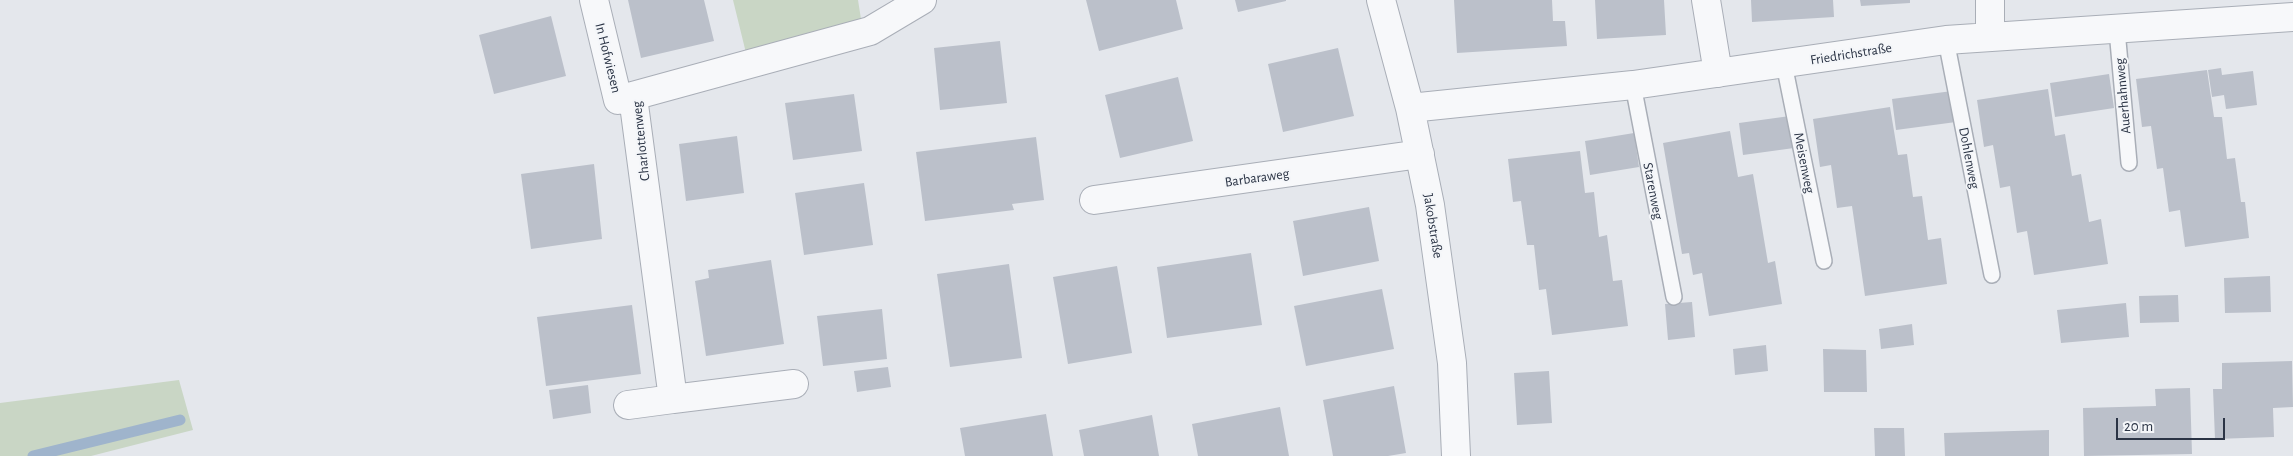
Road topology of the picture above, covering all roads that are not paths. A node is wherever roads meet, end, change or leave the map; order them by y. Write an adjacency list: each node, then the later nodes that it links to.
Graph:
1 (594, 0): 13 (street, In Hofwiesen)
2 (922, 0): 13 (street, Charlottenweg)
3 (1381, 0): 14 (street, Jakobstraße)
4 (1706, 0): 11 (street)
5 (1990, 0): 8 (street)
6 (2293, 17): 7 (street, Friedrichstraße)
7 (2117, 30): 8 (street, Friedrichstraße); 16 (lane, Auerhahnweg)
8 (1990, 37): 9 (street, Friedrichstraße)
9 (1946, 40): 10 (street, Friedrichstraße); 19 (lane, Dohlenweg)
10 (1784, 64): 11 (street, Friedrichstraße); 18 (lane, Meisenweg)
11 (1718, 73): 12 (street, Friedrichstraße)
12 (1633, 85): 14 (street, Friedrichstraße); 20 (lane, Starenweg)
13 (634, 97): 22 (street, Charlottenweg)
14 (1410, 108): 15 (street, Jakobstraße)
15 (1420, 154): 17 (street, Barbaraweg); 24 (street, Jakobstraße)
16 (2129, 163)
17 (1094, 200)
18 (1824, 261)
19 (1992, 275)
20 (1674, 298)
21 (794, 384): 22 (street)
22 (673, 399): 23 (street)
23 (628, 404)
24 (1456, 456)

